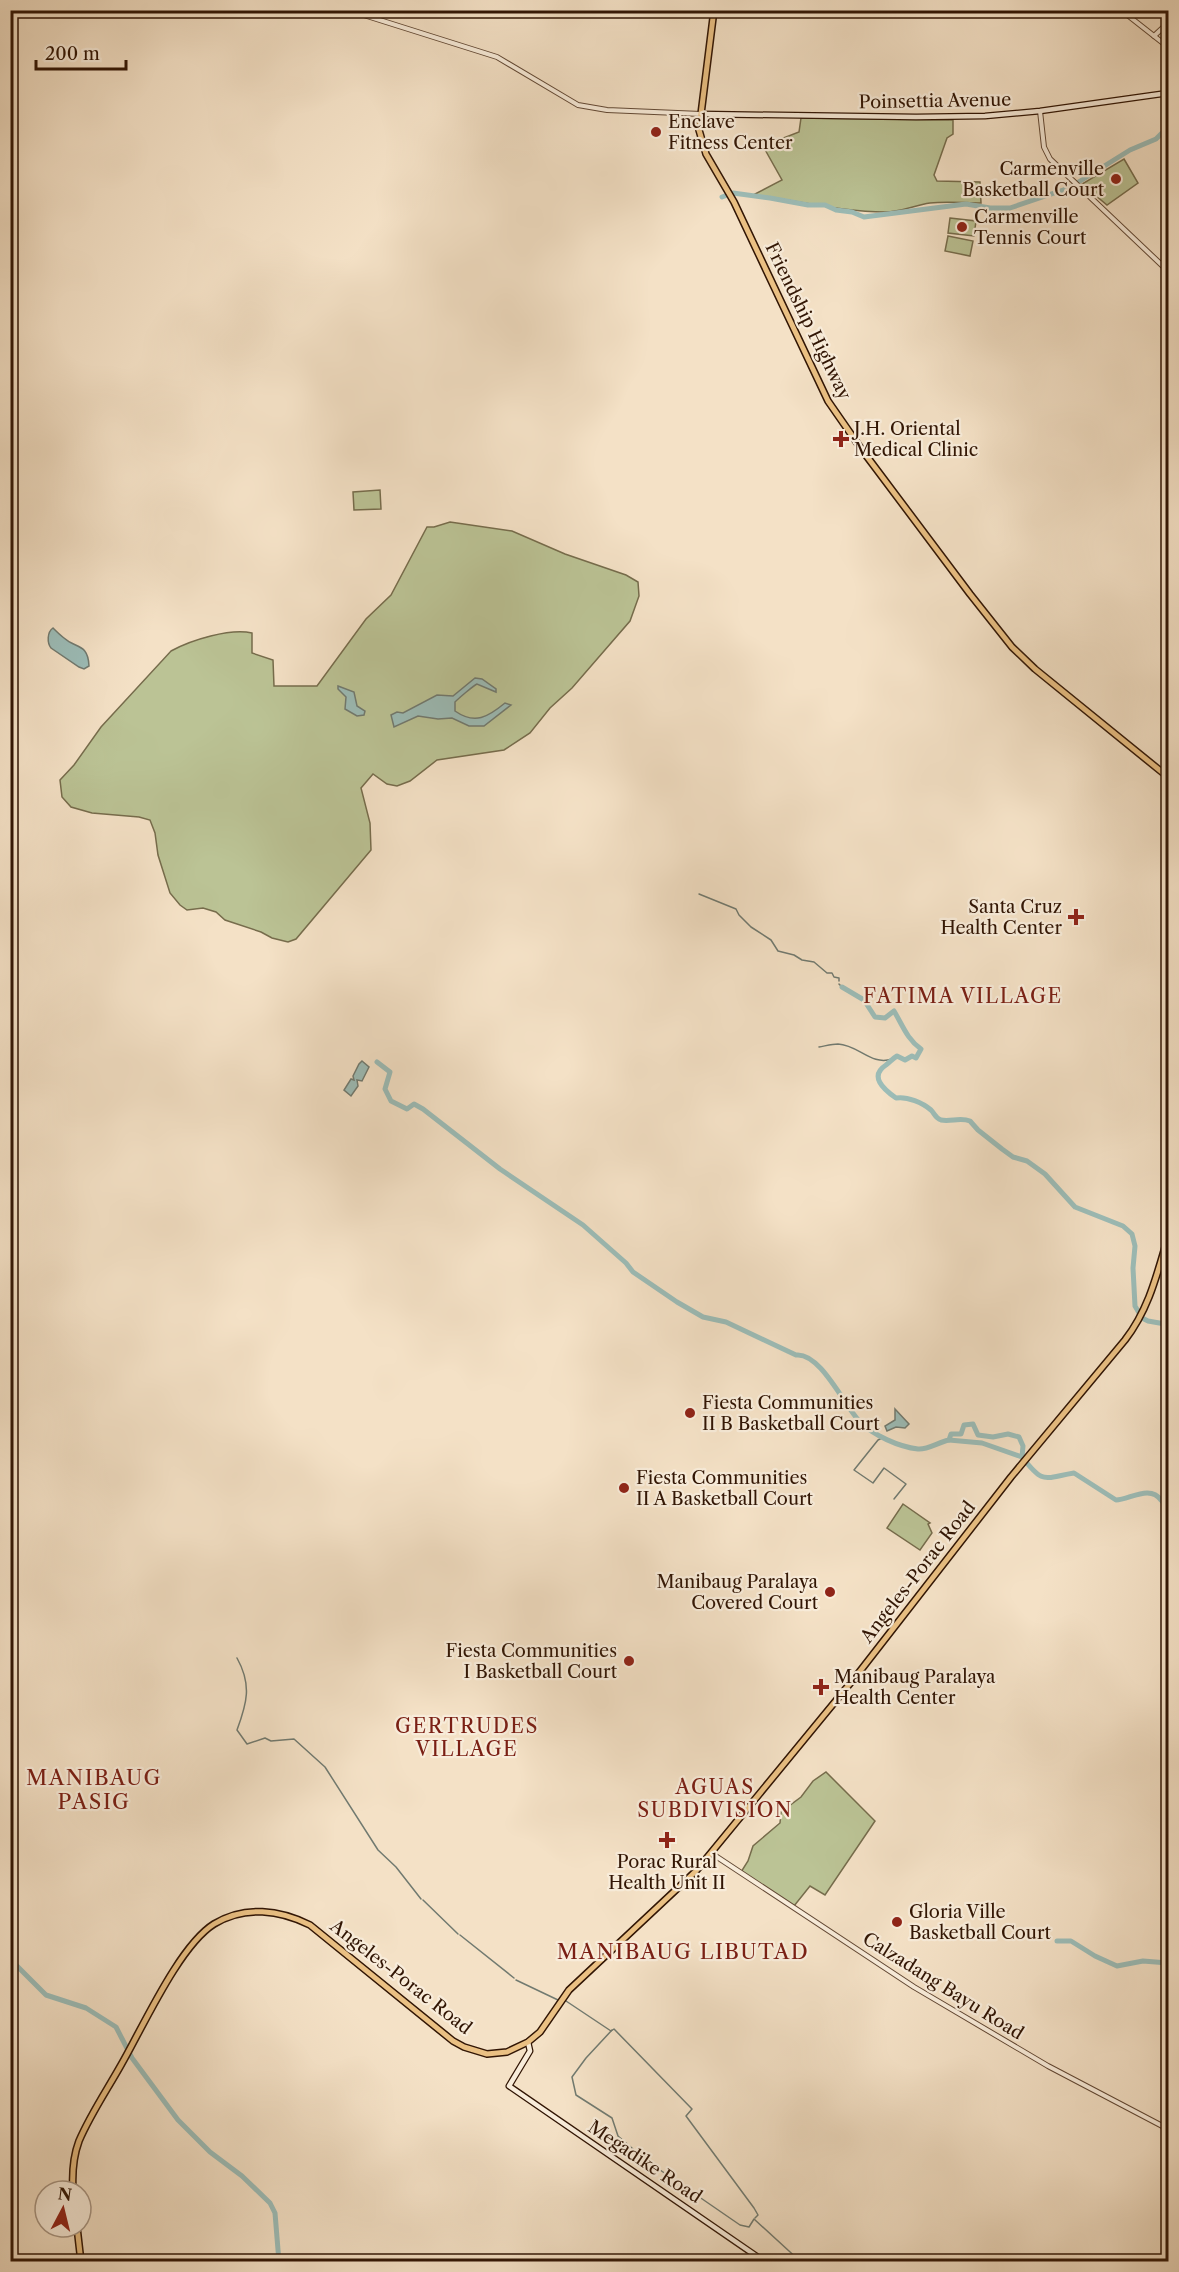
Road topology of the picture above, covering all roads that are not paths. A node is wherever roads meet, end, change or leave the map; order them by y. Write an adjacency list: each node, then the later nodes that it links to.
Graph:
1 (348, 10): 11 (street)
2 (714, 10): 11 (main road)
3 (1121, 10): 7 (street)
4 (1164, 10): 5 (street)
5 (1168, 14)
6 (1168, 23): 7 (street)
7 (1154, 36): 8 (street)
8 (1168, 47)
9 (1168, 93): 10 (main road, Poinsettia Avenue)
10 (1040, 111): 11 (main road, Poinsettia Avenue); 12 (street)
11 (703, 116): 13 (main road, Friendship Highway)
12 (1168, 271)
13 (1168, 777)
14 (1168, 1237): 15 (main road, Angeles-Porac Road)
15 (711, 1853): 16 (main road, Angeles-Porac Road); 17 (street, Calzadang Bayu Road)
16 (528, 2042): 18 (main road, Angeles-Porac Road); 21 (main road, Megadike Road)
17 (1168, 2128)
18 (73, 2179)
19 (78, 2239): 20 (main road)
20 (81, 2262)
21 (765, 2262)

